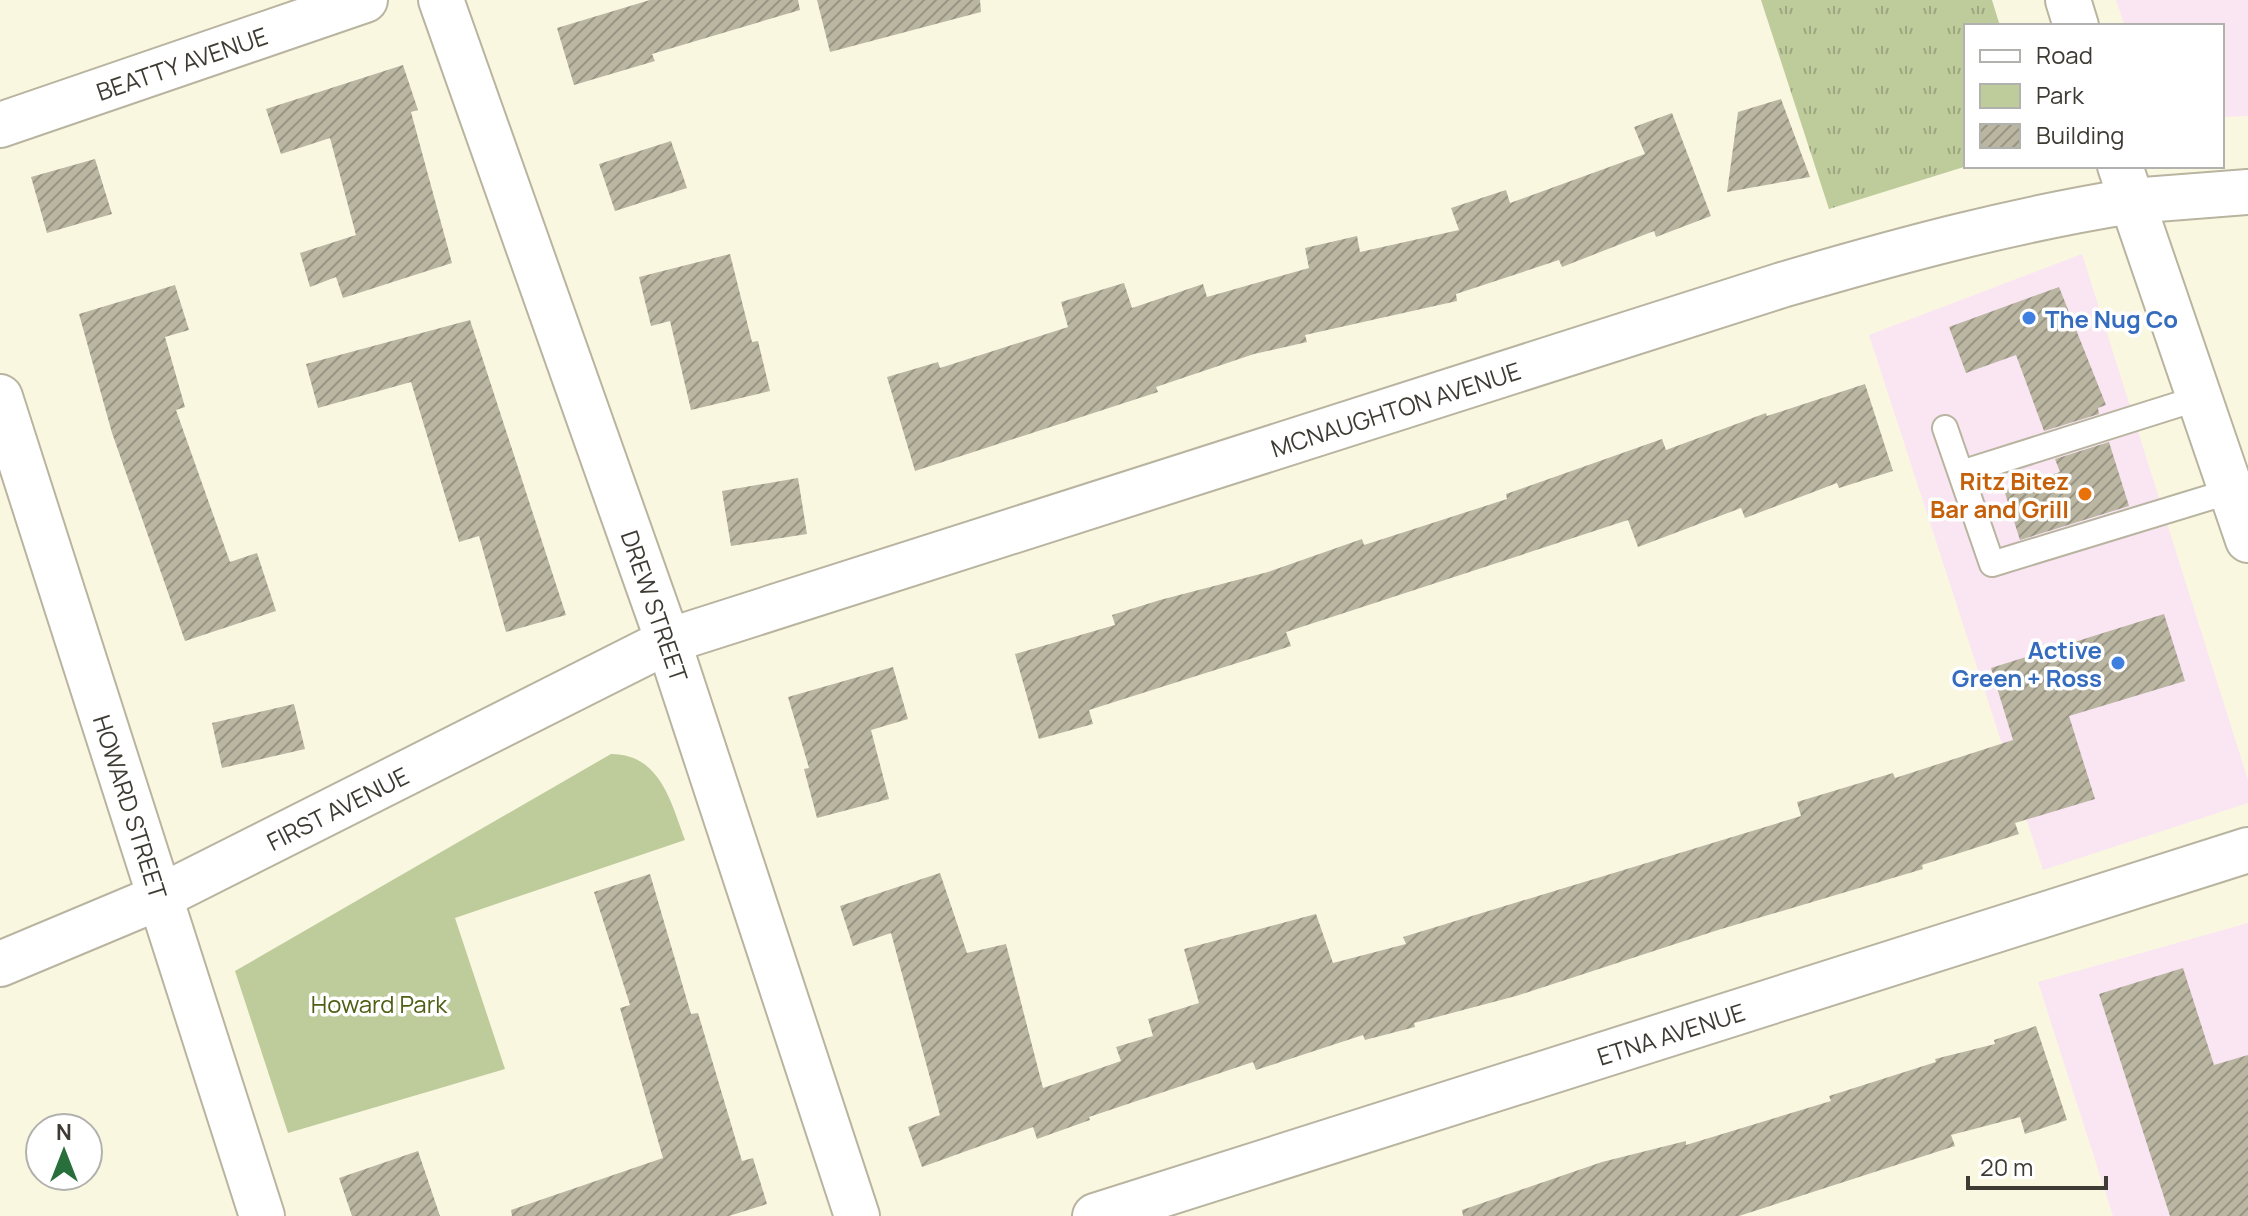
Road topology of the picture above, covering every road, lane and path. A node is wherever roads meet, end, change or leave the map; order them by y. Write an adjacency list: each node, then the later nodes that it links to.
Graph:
1 (365, 0): 5 (main road, BEATTY AVENUE)
2 (441, 0): 14 (main road, DREW STREET)
3 (2068, 0): 4 (main road)
4 (2075, 24)
5 (0, 125)
6 (2126, 183): 7 (main road, MCNAUGHTON AVENUE); 9 (main road); 14 (main road, MCNAUGHTON AVENUE)
7 (2248, 192)
8 (0, 397): 16 (main road, HOWARD STREET)
9 (2199, 398): 11 (lane); 12 (main road)
10 (1945, 428): 11 (lane)
11 (1961, 473): 12 (lane)
12 (2231, 491): 13 (main road)
13 (2248, 540)
14 (668, 641): 16 (main road, FIRST AVENUE); 19 (main road, DREW STREET)
15 (2248, 850): 20 (main road, ETNA AVENUE)
16 (160, 897): 17 (main road, FIRST AVENUE); 18 (main road, HOWARD STREET)
17 (0, 964)
18 (262, 1216)
19 (857, 1216)
20 (1095, 1216)

